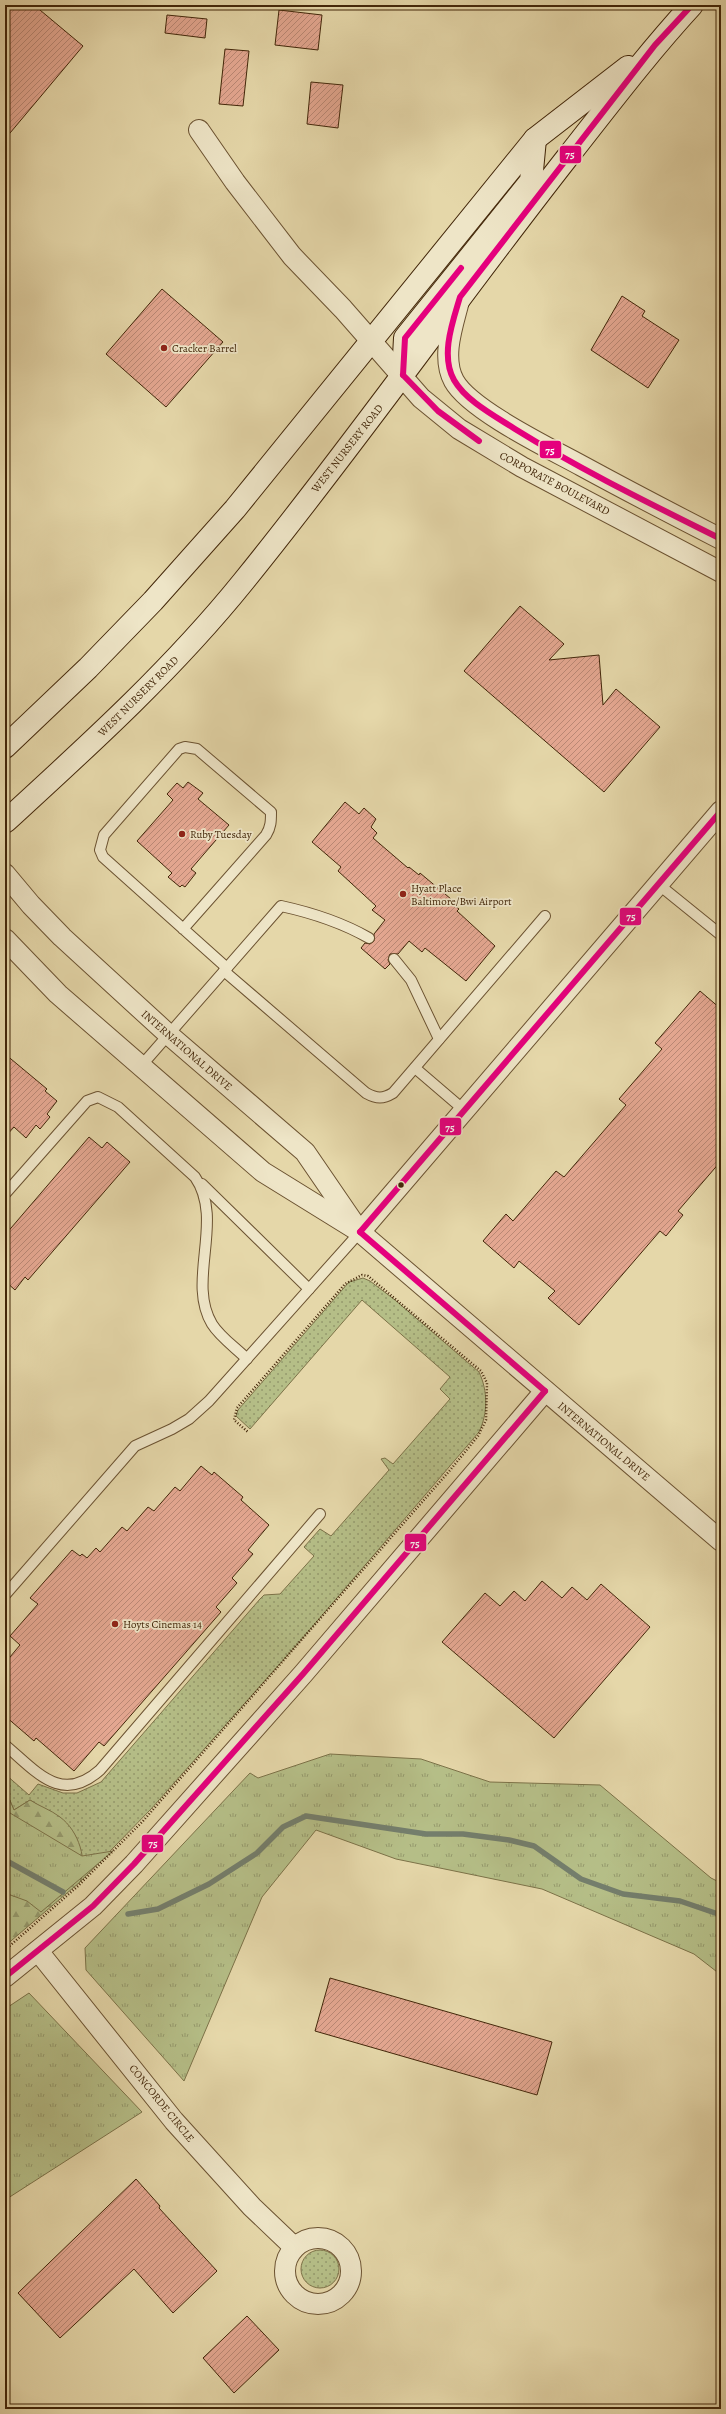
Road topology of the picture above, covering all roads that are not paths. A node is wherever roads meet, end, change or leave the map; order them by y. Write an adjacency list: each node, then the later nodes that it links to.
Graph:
1 (692, 5): 2 (main road, WEST NURSERY ROAD)
2 (655, 45): 4 (main road, WEST NURSERY ROAD); 5 (main road, WEST NURSERY ROAD)
3 (199, 130): 6 (street, CORPORATE BOULEVARD)
4 (535, 139): 6 (main road, WEST NURSERY ROAD); 7 (main road)
5 (460, 297): 7 (main road, WEST NURSERY ROAD); 8 (street)
6 (371, 340): 7 (street, CORPORATE BOULEVARD); 10 (main road, WEST NURSERY ROAD)
7 (403, 375): 9 (street, CORPORATE BOULEVARD); 12 (main road, WEST NURSERY ROAD)
8 (721, 539)
9 (721, 572)
10 (5, 747)
11 (721, 811): 14 (street)
12 (5, 822)
13 (5, 874): 22 (street, INTERNATIONAL DRIVE)
14 (658, 884): 17 (lane); 26 (street)
15 (545, 916): 23 (lane)
16 (183, 929): 16 (lane); 21 (lane)
17 (721, 935)
18 (369, 938): 21 (lane)
19 (5, 939): 24 (street, INTERNATIONAL DRIVE)
20 (394, 959): 23 (lane)
21 (225, 970): 22 (lane); 25 (lane)
22 (168, 1035): 24 (lane); 29 (street, INTERNATIONAL DRIVE)
23 (439, 1039): 25 (lane)
24 (141, 1066): 29 (street, INTERNATIONAL DRIVE)
25 (415, 1068): 26 (lane)
26 (464, 1110): 29 (street)
27 (195, 1177): 28 (lane); 30 (lane); 31 (lane)
28 (5, 1194)
29 (360, 1232): 30 (lane); 32 (street, INTERNATIONAL DRIVE)
30 (309, 1289): 31 (lane)
31 (247, 1359): 35 (lane)
32 (545, 1391): 34 (street, INTERNATIONAL DRIVE); 37 (street)
33 (320, 1514): 36 (lane)
34 (721, 1541)
35 (5, 1595)
36 (5, 1745)
37 (38, 1951): 38 (street); 39 (street, CONCORDE CIRCLE)
38 (5, 1977)
39 (294, 2247)

